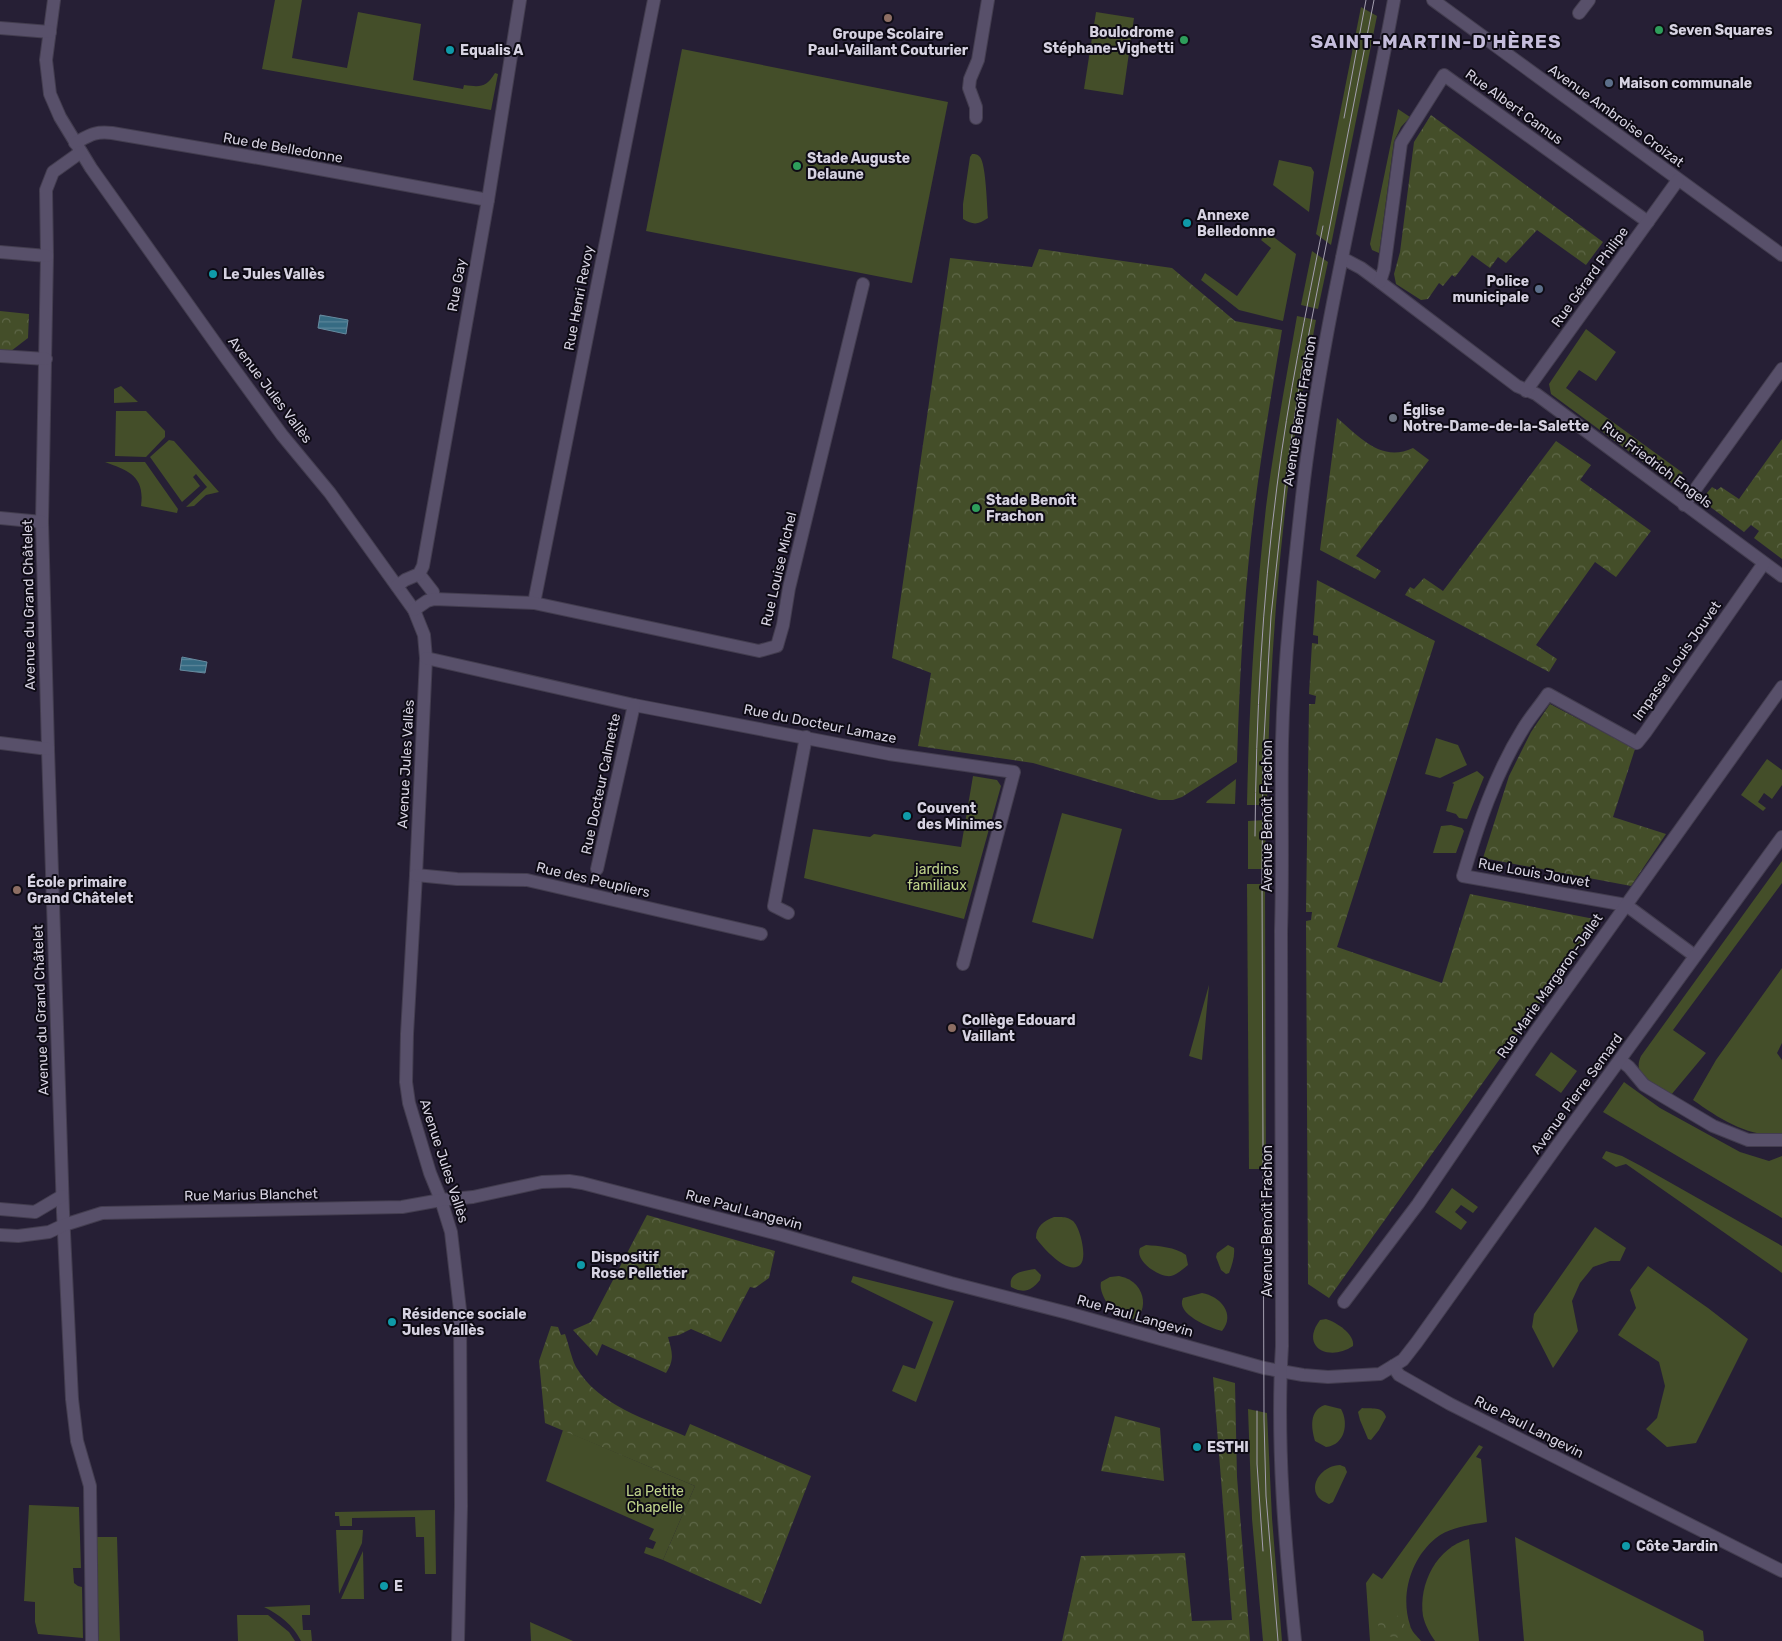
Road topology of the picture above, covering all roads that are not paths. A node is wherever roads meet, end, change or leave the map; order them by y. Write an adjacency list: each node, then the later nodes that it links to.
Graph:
1 (54, 0): 10 (street, Avenue Jules Vallès)
2 (520, 0): 14 (street, Rue Gay)
3 (654, 0): 34 (street, Rue Henri Revoy)
4 (988, 0): 11 (street)
5 (1394, 0): 19 (street, Avenue Benoît Frachon)
6 (1433, 0): 13 (street, Avenue Ambroise Croizat)
7 (1589, 0): 8 (street)
8 (1579, 13)
9 (0, 28): 10 (street)
10 (50, 32): 12 (street, Avenue Jules Vallès)
11 (976, 118)
12 (78, 147): 14 (street, Rue de Belledonne); 18 (street, Avenue du Grand Châtelet); 32 (street, Avenue Jules Vallès)
13 (1678, 180): 15 (street, Rue Gérard Philipe); 17 (street, Avenue Ambroise Croizat)
14 (488, 200): 30 (street, Rue Gay)
15 (1648, 222): 20 (street, Rue Albert Camus); 25 (street, Rue Gérard Philipe)
16 (0, 252): 18 (street)
17 (1782, 255)
18 (47, 256): 23 (street, Avenue du Grand Châtelet)
19 (1342, 258): 20 (street, Rue Friedrich Engels); 60 (street, Avenue Benoît Frachon)
20 (1380, 282): 25 (street, Rue Friedrich Engels)
21 (863, 284): 34 (street, Rue Louise Michel)
22 (0, 356): 23 (street)
23 (46, 360): 28 (street, Avenue du Grand Châtelet)
24 (1782, 369): 26 (street)
25 (1526, 391): 26 (street, Rue Friedrich Engels)
26 (1684, 505): 29 (street, Rue Friedrich Engels)
27 (0, 518): 28 (street)
28 (42, 522): 42 (street, Avenue du Grand Châtelet)
29 (1764, 562): 31 (street, Rue Friedrich Engels); 38 (street, Impasse Louis Jouvet)
30 (419, 574): 32 (street); 33 (street)
31 (1782, 576)
32 (397, 586): 35 (street, Avenue Jules Vallès)
33 (434, 600): 34 (street, Rue Louise Michel); 35 (street, Rue Louise Michel)
34 (534, 603)
35 (414, 610): 36 (street, Avenue Jules Vallès)
36 (426, 658): 39 (street, Rue du Docteur Lamaze); 45 (street, Avenue Jules Vallès)
37 (1782, 687): 46 (street, Rue Marie Margaron-Jallet)
38 (1548, 694): 46 (street, Rue Louis Jouvet)
39 (634, 705): 40 (street, Rue du Docteur Lamaze); 44 (street, Rue Docteur Calmette)
40 (806, 737): 47 (street); 50 (street, Rue du Docteur Lamaze)
41 (0, 743): 42 (street)
42 (48, 749): 53 (street, Avenue du Grand Châtelet)
43 (1782, 837): 49 (street, Avenue Pierre Semard)
44 (598, 869)
45 (416, 875): 48 (street, Rue des Peupliers); 54 (street, Avenue Jules Vallès)
46 (1626, 905): 49 (street, Rue Louis Jouvet); 58 (street, Rue Marie Margaron-Jallet)
47 (788, 912)
48 (761, 934)
49 (1695, 956): 51 (street, Avenue Pierre Semard)
50 (963, 964)
51 (1620, 1060): 52 (street); 59 (street, Avenue Pierre Semard)
52 (1782, 1140)
53 (62, 1196): 55 (street); 56 (street, Avenue du Grand Châtelet)
54 (441, 1200): 56 (street, Rue Marius Blanchet); 60 (street, Rue Paul Langevin); 63 (street, Avenue Jules Vallès)
55 (0, 1208)
56 (64, 1225): 57 (street, Rue Marius Blanchet); 62 (street, Avenue du Grand Châtelet)
57 (0, 1235)
58 (1344, 1302)
59 (1393, 1366): 60 (street, Rue Paul Langevin); 61 (street, Rue Paul Langevin)
60 (1281, 1371): 64 (street, Avenue Benoît Frachon)
61 (1782, 1571)
62 (92, 1641)
63 (458, 1641)
64 (1295, 1641)

